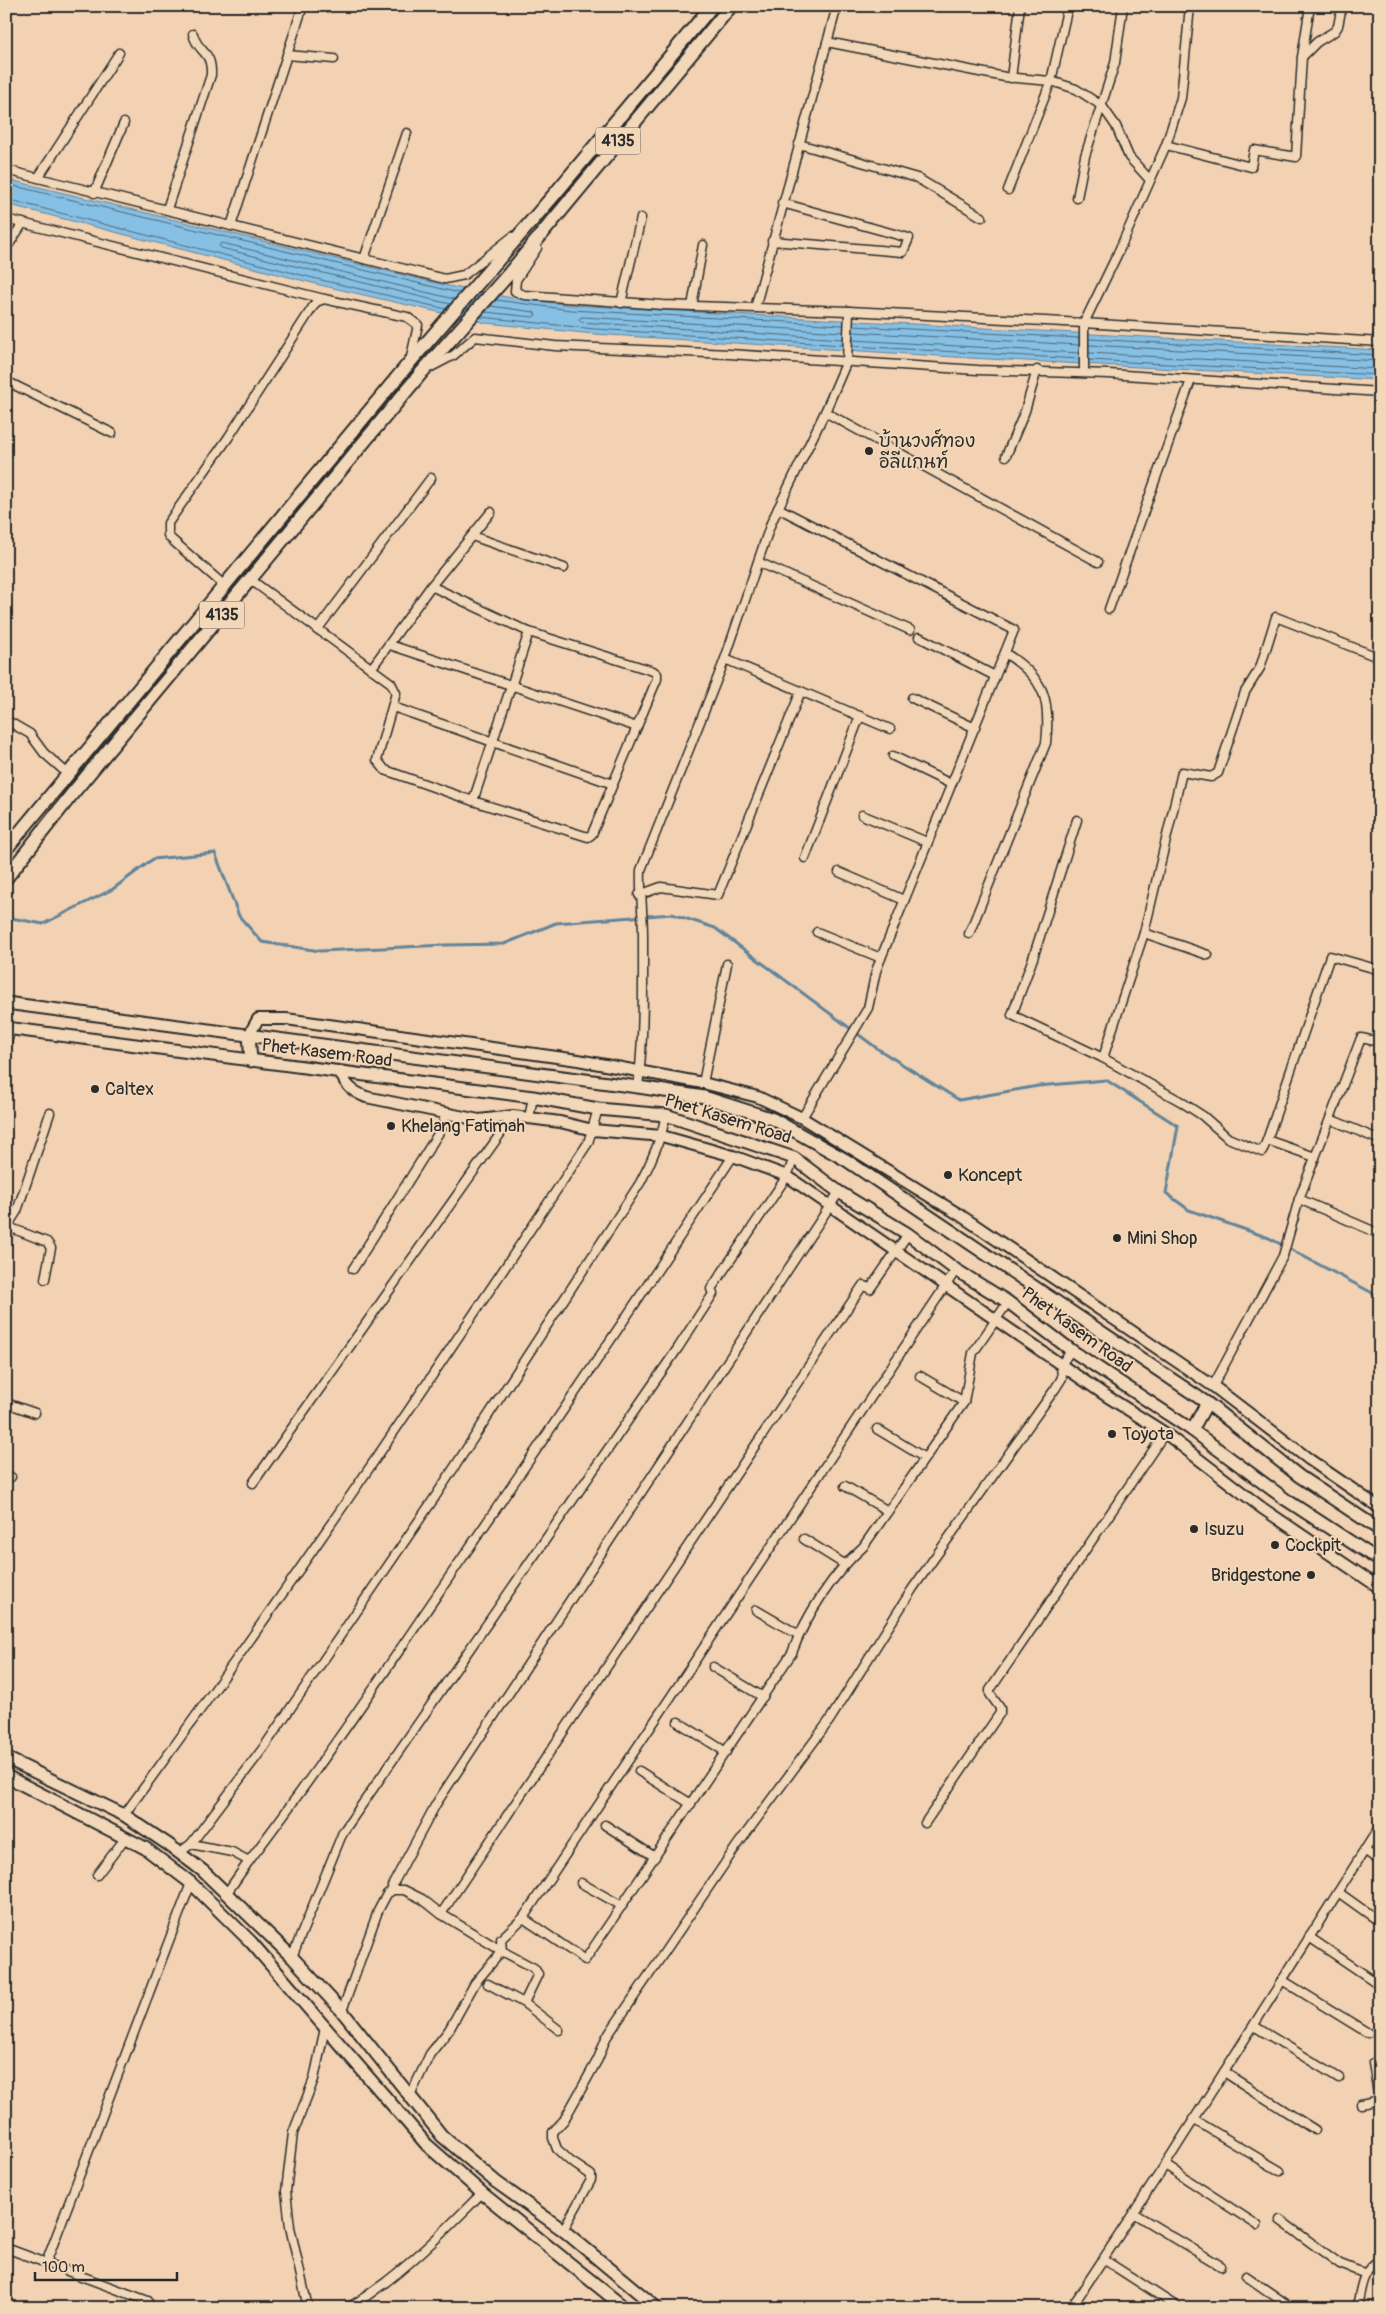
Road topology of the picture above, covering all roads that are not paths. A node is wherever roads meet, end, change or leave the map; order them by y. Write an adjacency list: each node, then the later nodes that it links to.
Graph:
1 (303, 6): 14 (street)
2 (712, 6): 36 (main road, 4135)
3 (730, 6): 31 (main road, 4135)
4 (837, 6): 12 (street)
5 (1020, 6): 17 (street)
6 (1068, 6): 18 (street)
7 (1123, 6): 19 (street)
8 (1190, 6): 23 (street)
9 (1310, 6): 15 (street)
10 (1342, 6): 15 (street)
11 (193, 34): 32 (street)
12 (827, 42): 17 (street); 22 (street)
13 (119, 53): 25 (street)
14 (287, 55): 16 (street); 38 (street)
15 (1302, 57): 23 (street)
16 (334, 60)
17 (1011, 78): 18 (street)
18 (1051, 81): 19 (street); 27 (street)
19 (1102, 106): 26 (street); 29 (street)
20 (124, 124): 28 (street)
21 (407, 133): 42 (street)
22 (799, 144): 30 (street); 33 (street)
23 (1166, 145): 26 (street)
24 (6, 170): 25 (street)
25 (38, 178): 28 (street)
26 (1150, 180): 48 (street)
27 (1008, 190)
28 (94, 192): 32 (street)
29 (1077, 198)
30 (782, 203): 39 (street); 39 (street)
31 (565, 204): 44 (street); 54 (main road, 4135)
32 (168, 209): 38 (street)
33 (982, 217)
34 (641, 218): 44 (street)
35 (6, 219): 37 (street)
36 (531, 222): 42 (street); 52 (main road, 4135)
37 (22, 223): 41 (street); 43 (street)
38 (231, 226): 42 (street)
39 (772, 241): 46 (street)
40 (703, 245): 45 (street)
41 (6, 249)
42 (364, 259)
43 (324, 298): 52 (street); 71 (street)
44 (621, 303): 45 (street)
45 (692, 306): 46 (street)
46 (755, 308): 47 (street)
47 (849, 311): 48 (street); 51 (street)
48 (1084, 322): 50 (street); 55 (street)
49 (1380, 326): 50 (street)
50 (1378, 342)
51 (847, 361): 53 (street); 54 (street); 59 (street)
52 (410, 362): 71 (main road, 4135)
53 (1037, 370): 55 (street); 61 (street)
54 (422, 372): 69 (main road, 4135)
55 (1084, 373): 56 (street)
56 (1191, 380): 58 (street); 72 (street)
57 (6, 381): 60 (street)
58 (1380, 392)
59 (825, 412): 63 (street); 67 (street)
60 (112, 433)
61 (1006, 456)
62 (430, 478): 73 (street)
63 (778, 508): 66 (street); 78 (street)
64 (492, 512): 65 (street)
65 (472, 536): 68 (street); 70 (street)
66 (758, 562): 74 (street); 80 (street)
67 (1098, 562)
68 (564, 568)
69 (251, 580): 73 (street); 104 (main road, 4135)
70 (431, 586): 75 (street); 77 (street)
71 (226, 587): 94 (main road, 4135)
72 (1109, 609)
73 (317, 630): 81 (street)
74 (910, 630)
75 (529, 632): 83 (street); 89 (street)
76 (919, 637): 82 (street)
77 (390, 644): 81 (street); 83 (street)
78 (1005, 654): 82 (street); 109 (street)
79 (1380, 658): 108 (street)
80 (725, 659): 84 (street); 105 (street)
81 (371, 669): 86 (street)
82 (995, 676): 90 (street)
83 (512, 685): 89 (street); 92 (street)
84 (802, 691): 87 (street); 105 (street)
85 (912, 698): 90 (street)
86 (393, 707): 92 (street); 97 (street)
87 (860, 716): 91 (street); 102 (street)
88 (6, 720): 94 (street)
89 (637, 726): 95 (street)
90 (975, 728): 96 (street)
91 (890, 729)
92 (491, 743): 95 (street); 97 (street)
93 (893, 756): 96 (street)
94 (68, 774): 101 (main road, 4135)
95 (613, 784): 97 (street)
96 (951, 784): 100 (street)
97 (473, 801)
98 (862, 815): 100 (street)
99 (1077, 820): 119 (street)
100 (927, 842): 106 (street)
101 (6, 849)
102 (805, 858)
103 (839, 872): 106 (street)
104 (6, 878)
105 (640, 895): 122 (street)
106 (904, 900): 111 (street)
107 (817, 932): 111 (street)
108 (1144, 933): 110 (street); 119 (street)
109 (969, 934)
110 (1208, 955)
111 (881, 958): 132 (street)
112 (727, 964): 123 (street)
113 (1380, 970): 136 (street)
114 (6, 1003): 116 (main road, Phet Kasem Road)
115 (8, 1028): 118 (street); 120 (main road, Phet Kasem Road)
116 (249, 1035): 120 (main road); 122 (street); 124 (main road, Phet Kasem Road)
117 (1380, 1042): 133 (street)
118 (6, 1046)
119 (1104, 1058): 136 (street)
120 (251, 1061): 121 (main road, Phet Kasem Road)
121 (340, 1072): 125 (main road, Phet Kasem Road); 128 (street)
122 (640, 1073): 123 (street); 124 (street)
123 (703, 1083): 132 (street)
124 (638, 1086): 142 (main road, Phet Kasem Road)
125 (533, 1097): 126 (main road, Phet Kasem Road); 131 (street)
126 (598, 1109): 129 (main road, Phet Kasem Road); 134 (street)
127 (50, 1113): 147 (street)
128 (445, 1113): 130 (street); 151 (street)
129 (666, 1115): 135 (street); 141 (main road, Phet Kasem Road)
130 (514, 1116): 131 (street); 169 (street)
131 (529, 1118): 134 (street)
132 (802, 1118): 138 (street)
133 (1330, 1119): 137 (street); 140 (street)
134 (593, 1130): 135 (street); 188 (street)
135 (662, 1136): 139 (street); 193 (street)
136 (1267, 1140): 140 (street)
137 (1380, 1140)
138 (852, 1149): 142 (street); 160 (street)
139 (733, 1156): 143 (street); 197 (street)
140 (1315, 1157): 145 (street)
141 (794, 1158): 143 (street); 144 (main road, Phet Kasem Road)
142 (846, 1160): 163 (main road, Phet Kasem Road)
143 (787, 1176): 146 (street); 211 (street)
144 (839, 1192): 146 (street); 148 (main road, Phet Kasem Road)
145 (1300, 1200): 149 (street); 160 (street)
146 (830, 1206): 150 (street); 202 (street)
147 (6, 1227): 153 (street)
148 (908, 1234): 150 (street); 152 (main road, Phet Kasem Road)
149 (1380, 1234)
150 (896, 1252): 154 (street); 206 (street)
151 (353, 1269)
152 (956, 1270): 154 (street); 155 (main road, Phet Kasem Road)
153 (45, 1279)
154 (945, 1286): 156 (street); 207 (street)
155 (1008, 1302): 156 (street); 157 (main road, Phet Kasem Road)
156 (996, 1320): 158 (street); 161 (street)
157 (1072, 1350): 158 (street); 166 (main road, Phet Kasem Road)
158 (1061, 1366): 167 (street); 235 (street)
159 (920, 1376): 161 (street)
160 (1214, 1386): 171 (street)
161 (964, 1402): 168 (street)
162 (6, 1403): 164 (street)
163 (1207, 1403): 166 (main road); 173 (main road, Phet Kasem Road)
164 (35, 1414)
165 (877, 1429): 168 (street)
166 (1192, 1430): 175 (main road, Phet Kasem Road)
167 (1165, 1433): 177 (street); 189 (street)
168 (925, 1458): 172 (street)
169 (253, 1483)
170 (845, 1486): 172 (street)
171 (1380, 1508)
172 (888, 1511): 176 (street)
173 (1380, 1530)
174 (804, 1539): 176 (street)
175 (1380, 1561)
176 (844, 1564): 179 (street)
177 (1380, 1588)
178 (756, 1610): 179 (street)
179 (799, 1635): 181 (street)
180 (713, 1667): 181 (street)
181 (763, 1698): 183 (street)
182 (678, 1722): 183 (street)
183 (726, 1752): 187 (street)
184 (6, 1758): 188 (main road)
185 (639, 1772): 187 (street)
186 (6, 1776): 192 (main road)
187 (691, 1804): 196 (street)
188 (124, 1815): 195 (main road)
189 (925, 1824)
190 (605, 1826): 196 (street)
191 (1380, 1826): 194 (street)
192 (126, 1837): 199 (street); 200 (main road)
193 (191, 1844): 195 (street); 197 (street)
194 (1364, 1850): 198 (street); 203 (street)
195 (179, 1853): 204 (main road)
196 (656, 1857): 205 (street)
197 (249, 1861): 204 (street)
198 (1380, 1861)
199 (97, 1875)
200 (191, 1883): 218 (main road); 239 (street)
201 (581, 1883): 205 (street)
202 (393, 1890): 206 (street); 216 (street)
203 (1338, 1892): 208 (street); 209 (street)
204 (226, 1894): 211 (main road)
205 (622, 1906): 207 (street)
206 (441, 1914): 210 (street)
207 (523, 1918): 210 (street)
208 (1380, 1922)
209 (1309, 1937): 212 (street); 214 (street)
210 (502, 1951): 215 (street); 224 (street)
211 (292, 1957): 216 (main road)
212 (1282, 1980): 217 (street); 220 (street)
213 (488, 1984): 215 (street)
214 (1380, 1985)
215 (524, 2003): 219 (street)
216 (342, 2012): 224 (main road)
217 (1254, 2026): 222 (street); 223 (street)
218 (325, 2028): 231 (main road); 245 (street)
219 (560, 2030)
220 (1368, 2033)
221 (1373, 2063): 225 (street)
222 (1224, 2072): 227 (street); 228 (street)
223 (1339, 2078)
224 (410, 2098): 235 (main road)
225 (1379, 2100): 226 (street)
226 (1360, 2104)
227 (1193, 2119): 229 (street); 230 (street)
228 (1315, 2130)
229 (1165, 2166): 232 (street); 234 (street)
230 (1280, 2171)
231 (482, 2193): 246 (street); 247 (main road)
232 (1133, 2213): 237 (street); 240 (street)
233 (1280, 2220): 241 (street)
234 (1257, 2225)
235 (563, 2230): 248 (main road)
236 (6, 2248): 239 (street)
237 (1103, 2259): 244 (street); 249 (street)
238 (1380, 2261): 241 (street)
239 (46, 2263): 243 (street)
240 (1221, 2266)
241 (1366, 2274): 251 (street)
242 (1246, 2276): 250 (street)
243 (148, 2301)
244 (1073, 2307)
245 (308, 2308)
246 (347, 2308)
247 (625, 2308)
248 (657, 2308)
249 (1180, 2308)
250 (1292, 2308)
251 (1357, 2308)

